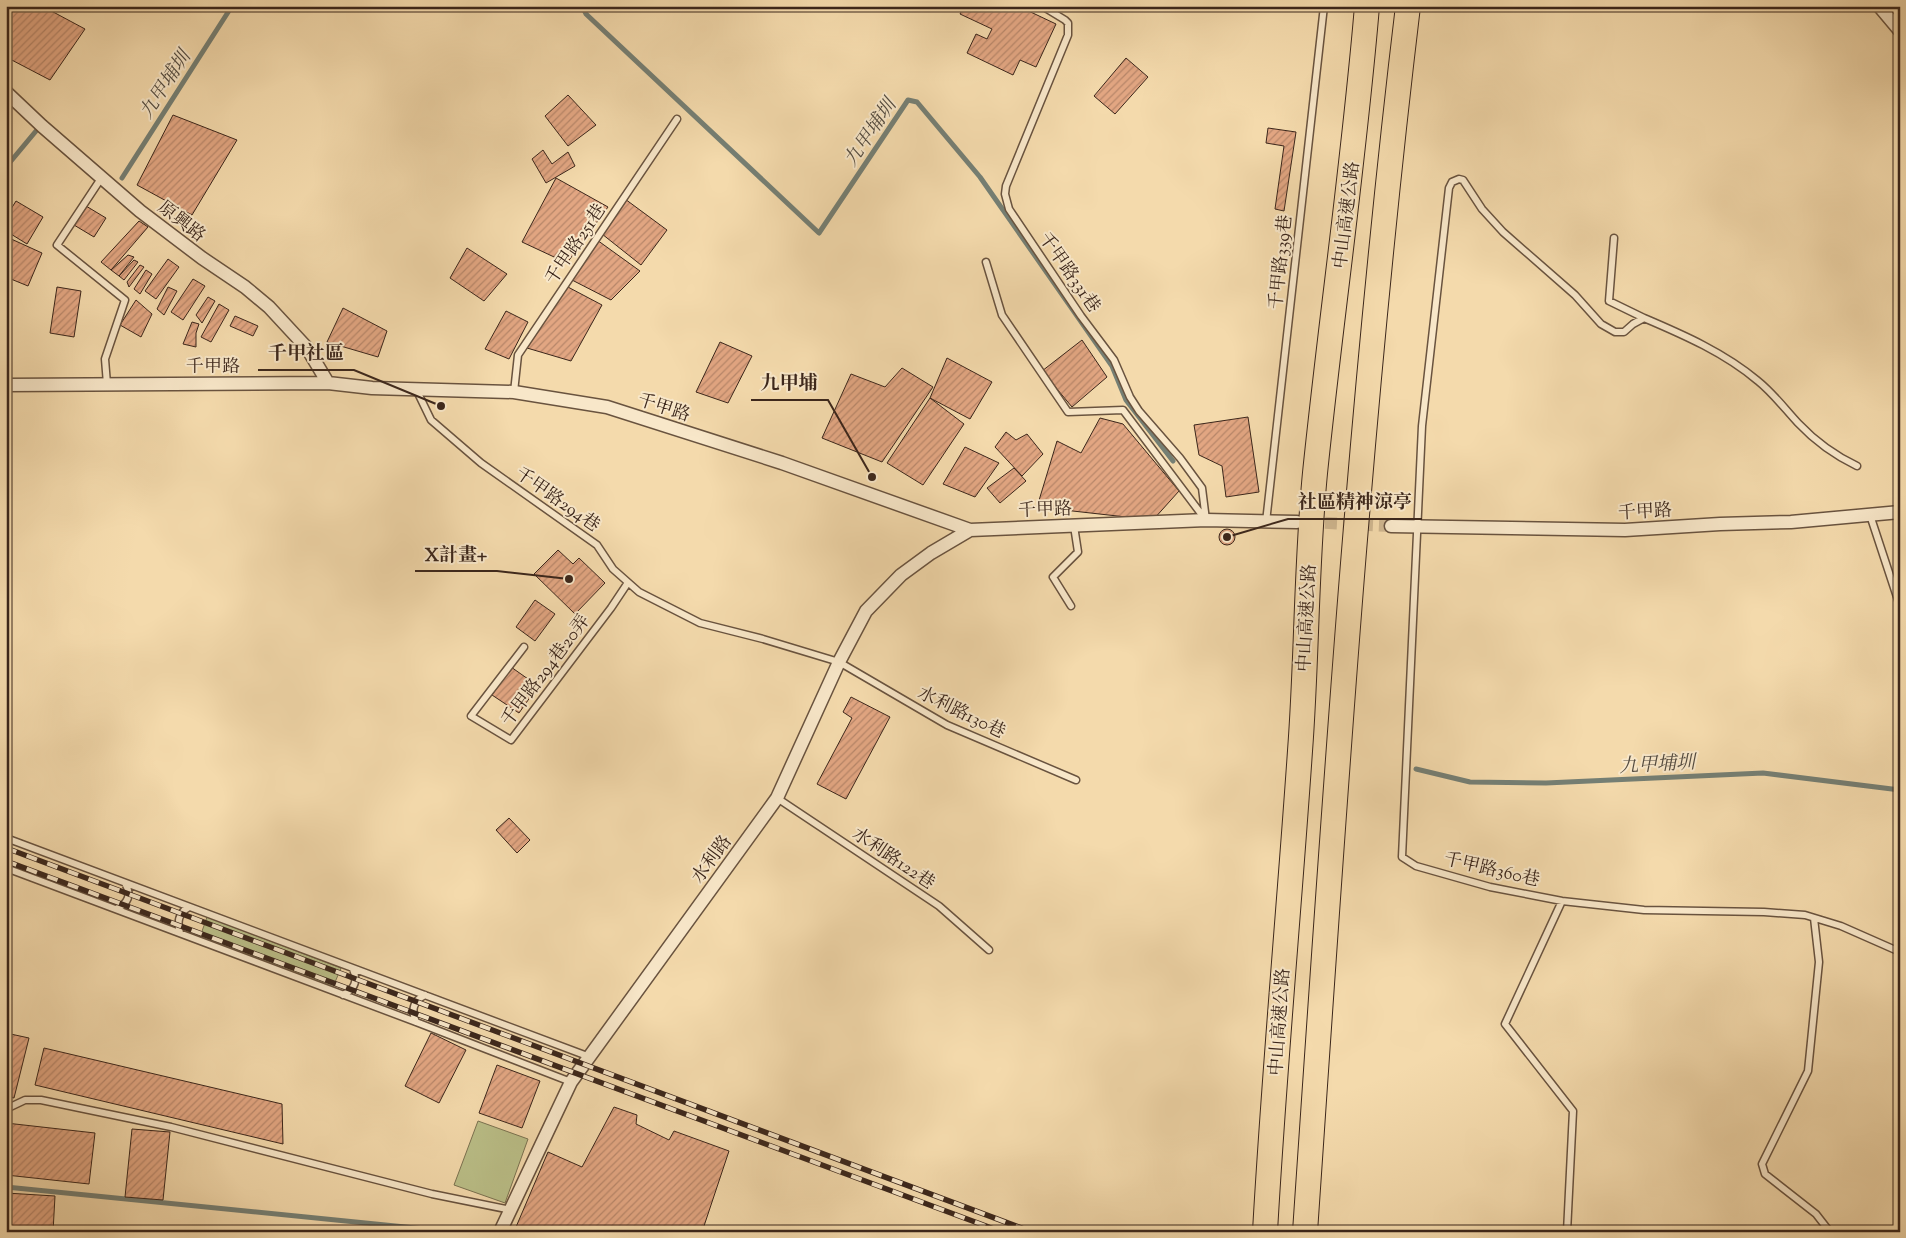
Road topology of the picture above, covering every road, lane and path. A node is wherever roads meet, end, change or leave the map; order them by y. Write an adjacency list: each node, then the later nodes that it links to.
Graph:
1 (1042, 6): 21 (lane, 千甲路331巷)
2 (1324, 6): 22 (lane, 千甲路339巷)
3 (1367, 6): 52 (highway, 中山高速公路)
4 (1408, 6): 57 (highway, 中山高速公路)
5 (1879, 6): 6 (street)
6 (1900, 31)
7 (6, 92): 9 (street, 原興路)
8 (677, 119): 17 (lane, 千甲路251巷)
9 (102, 177): 13 (street, 原興路); 14 (lane)
10 (1614, 238): 12 (lane)
11 (986, 262): 21 (lane)
12 (1644, 318): 18 (lane); 26 (lane)
13 (328, 383): 14 (street, 千甲路); 16 (street, 千甲路)
14 (107, 384): 15 (street, 千甲路)
15 (6, 385)
16 (415, 388): 17 (street, 千甲路); 28 (lane, 千甲路294巷)
17 (514, 392): 27 (street, 千甲路)
18 (1856, 466)
19 (1900, 512): 20 (street, 千甲路)
20 (1870, 515): 26 (street, 千甲路); 30 (lane)
21 (1206, 520): 22 (street, 千甲路); 24 (street, 千甲路)
22 (1266, 522): 23 (street, 千甲路)
23 (1297, 522)
24 (1074, 526): 27 (street, 千甲路); 29 (lane)
25 (1391, 526): 26 (street, 千甲路)
26 (1419, 527): 38 (lane, 千甲路360巷)
27 (970, 530): 32 (street, 水利路)
28 (627, 584): 31 (lane, 千甲路294巷20弄); 32 (lane, 千甲路294巷)
29 (1071, 606)
30 (1900, 606)
31 (524, 647)
32 (839, 662): 33 (lane, 水利路130巷); 34 (street, 水利路)
33 (1076, 780)
34 (777, 798): 43 (lane, 水利路122巷); 49 (street, 水利路)
35 (6, 838): 37 (lane)
36 (6, 868): 40 (lane)
37 (126, 883): 39 (lane); 40 (lane)
38 (1562, 901): 41 (lane, 千甲路360巷); 58 (lane)
39 (189, 907): 42 (lane); 45 (lane)
40 (116, 909): 42 (lane)
41 (1814, 918): 44 (lane, 千甲路360巷); 59 (lane)
42 (180, 933): 46 (lane)
43 (989, 950)
44 (1900, 952)
45 (353, 969): 46 (lane); 47 (lane)
46 (344, 995): 48 (lane)
47 (425, 996): 48 (lane); 49 (lane)
48 (416, 1022): 50 (lane)
49 (590, 1057): 50 (street, 水利路)
50 (571, 1082): 53 (street, 水利路)
51 (6, 1109): 53 (lane)
52 (1270, 1139): 55 (highway); 56 (highway, 中山高速公路)
53 (511, 1210): 54 (street, 水利路)
54 (500, 1232)
55 (1258, 1232)
56 (1265, 1232)
57 (1305, 1232)
58 (1567, 1232)
59 (1830, 1232)

